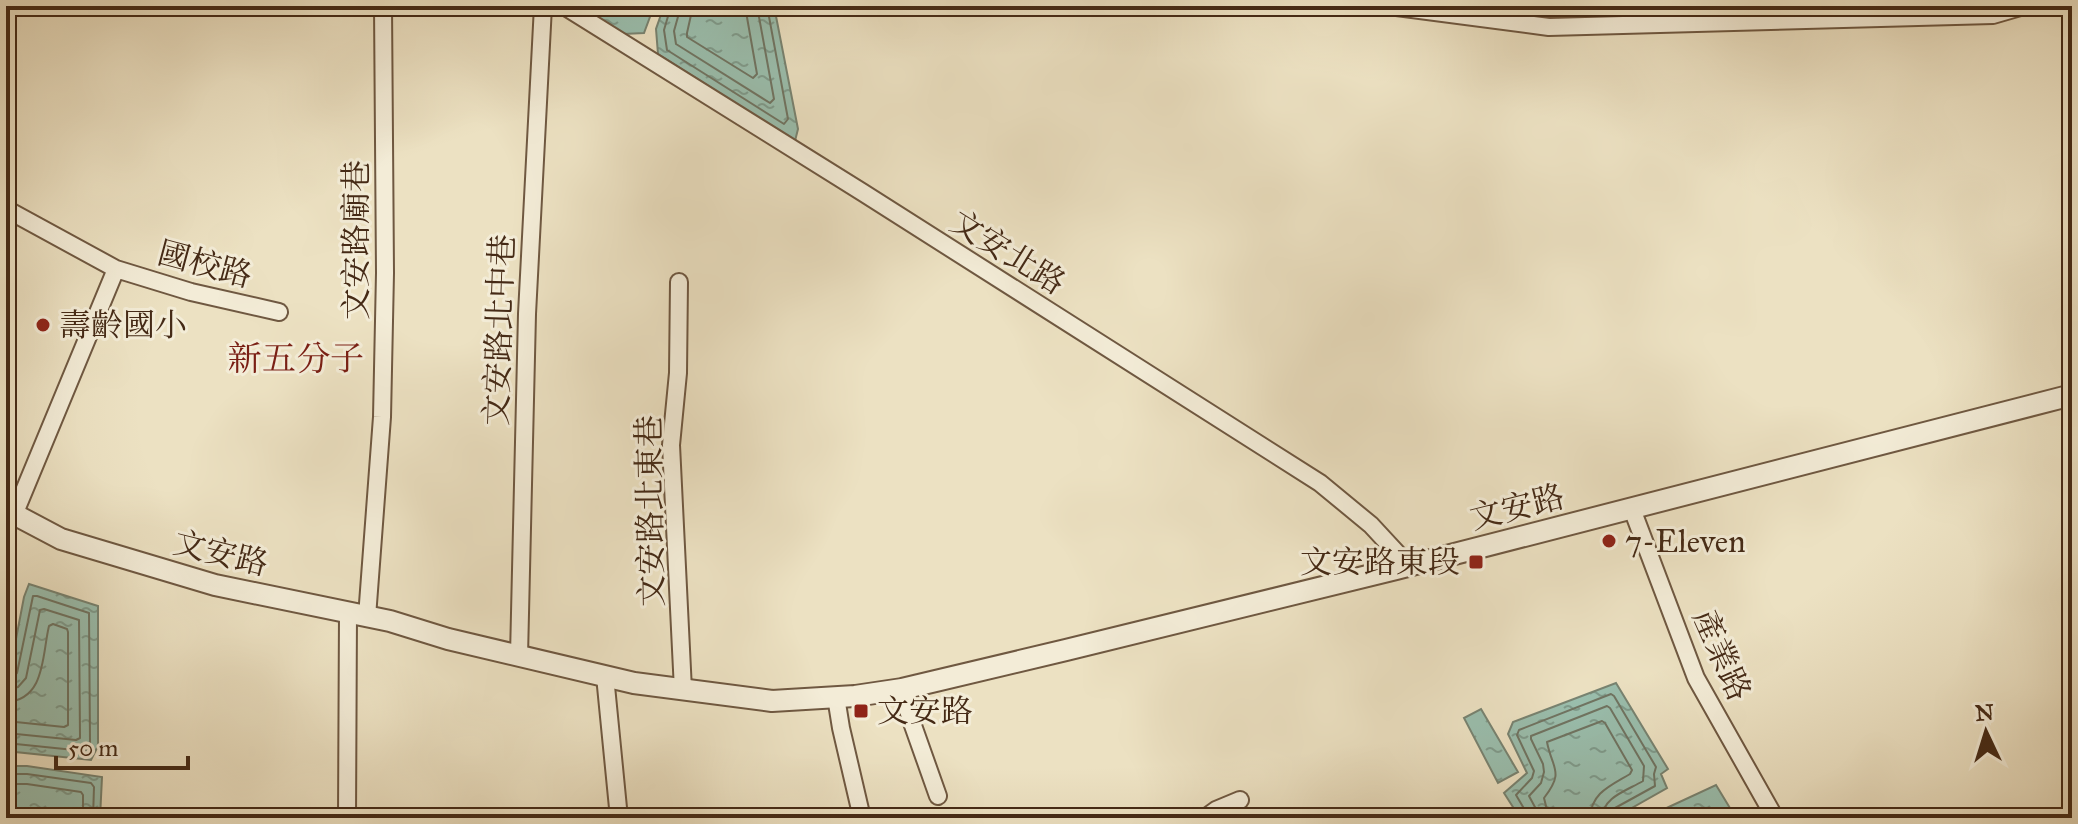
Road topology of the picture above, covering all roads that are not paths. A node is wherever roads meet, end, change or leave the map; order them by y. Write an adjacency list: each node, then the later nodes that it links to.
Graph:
1 (9, 6): 7 (street)
2 (383, 6): 16 (street, 文安路廟巷)
3 (543, 6): 17 (street, 文安路北中巷)
4 (564, 6): 15 (street, 文安北路)
5 (1389, 6): 6 (street)
6 (2024, 6)
7 (6, 21)
8 (6, 209): 9 (street, 國校路)
9 (116, 269): 11 (street, 國校路); 14 (street, 國校路)
10 (679, 282): 20 (street, 文安路北東巷)
11 (279, 312)
12 (2072, 395): 13 (street)
13 (1632, 509): 15 (street, 文安路); 28 (street, 產業路)
14 (10, 513): 16 (street, 文安路)
15 (1408, 565): 19 (street, 文安路)
16 (357, 615): 17 (street, 文安路); 24 (street, 文安路廟巷)
17 (519, 656): 18 (street, 文安路)
18 (605, 676): 20 (street, 文安路); 25 (street)
19 (902, 689): 21 (street, 文安路); 22 (street)
20 (683, 690): 21 (street, 文安路)
21 (836, 697): 26 (street)
22 (938, 796)
23 (1240, 800): 27 (street)
24 (347, 818)
25 (619, 818)
26 (862, 818)
27 (1205, 818)
28 (1775, 818)

